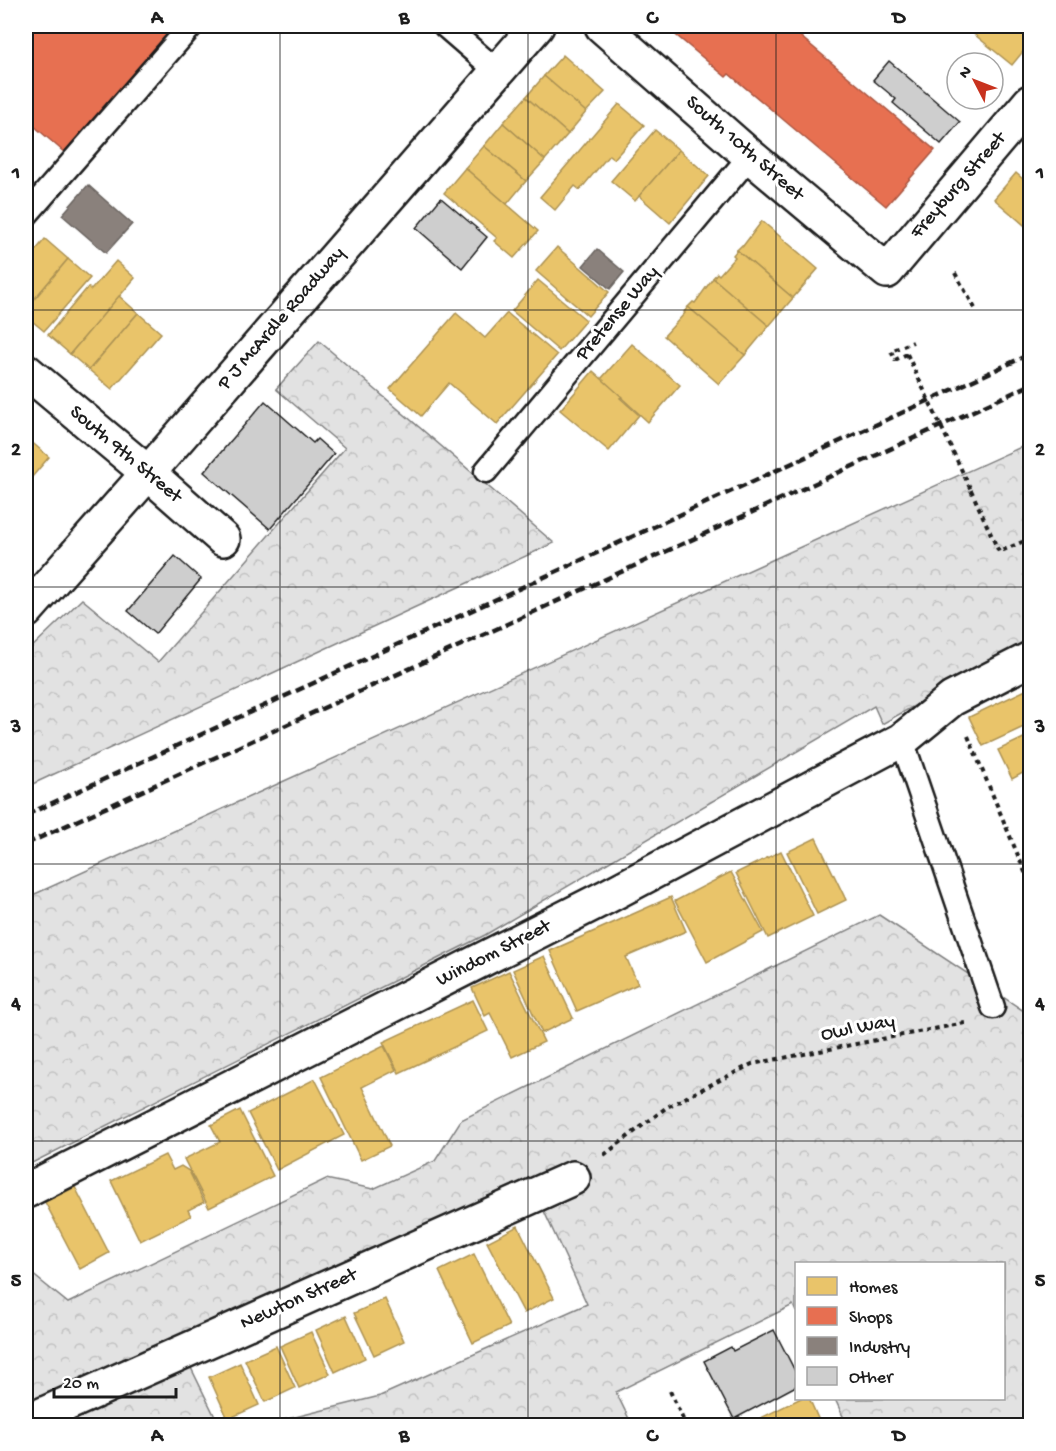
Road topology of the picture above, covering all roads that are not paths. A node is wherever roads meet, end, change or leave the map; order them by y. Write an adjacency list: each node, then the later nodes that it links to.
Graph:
1 (191, 26): 8 (lane)
2 (445, 26): 5 (lane)
3 (537, 26): 5 (street, P J McArdle Roadway)
4 (602, 26): 7 (street, South 10th Street)
5 (497, 71): 12 (street, P J McArdle Roadway)
6 (1030, 102): 9 (street, Freyburg Street)
7 (750, 156): 9 (street, South 10th Street); 11 (lane, Pretense Way)
8 (26, 215)
9 (887, 270)
10 (26, 371): 12 (street, South 9th Street)
11 (486, 471)
12 (148, 474): 13 (street, South 9th Street); 14 (street, P J McArdle Roadway)
13 (223, 539)
14 (26, 611)
15 (1030, 659): 16 (street, Windom Street)
16 (902, 740): 17 (lane); 19 (street, Windom Street)
17 (993, 1007)
18 (573, 1178): 20 (street, Newton Street)
19 (26, 1191)
20 (26, 1422)

